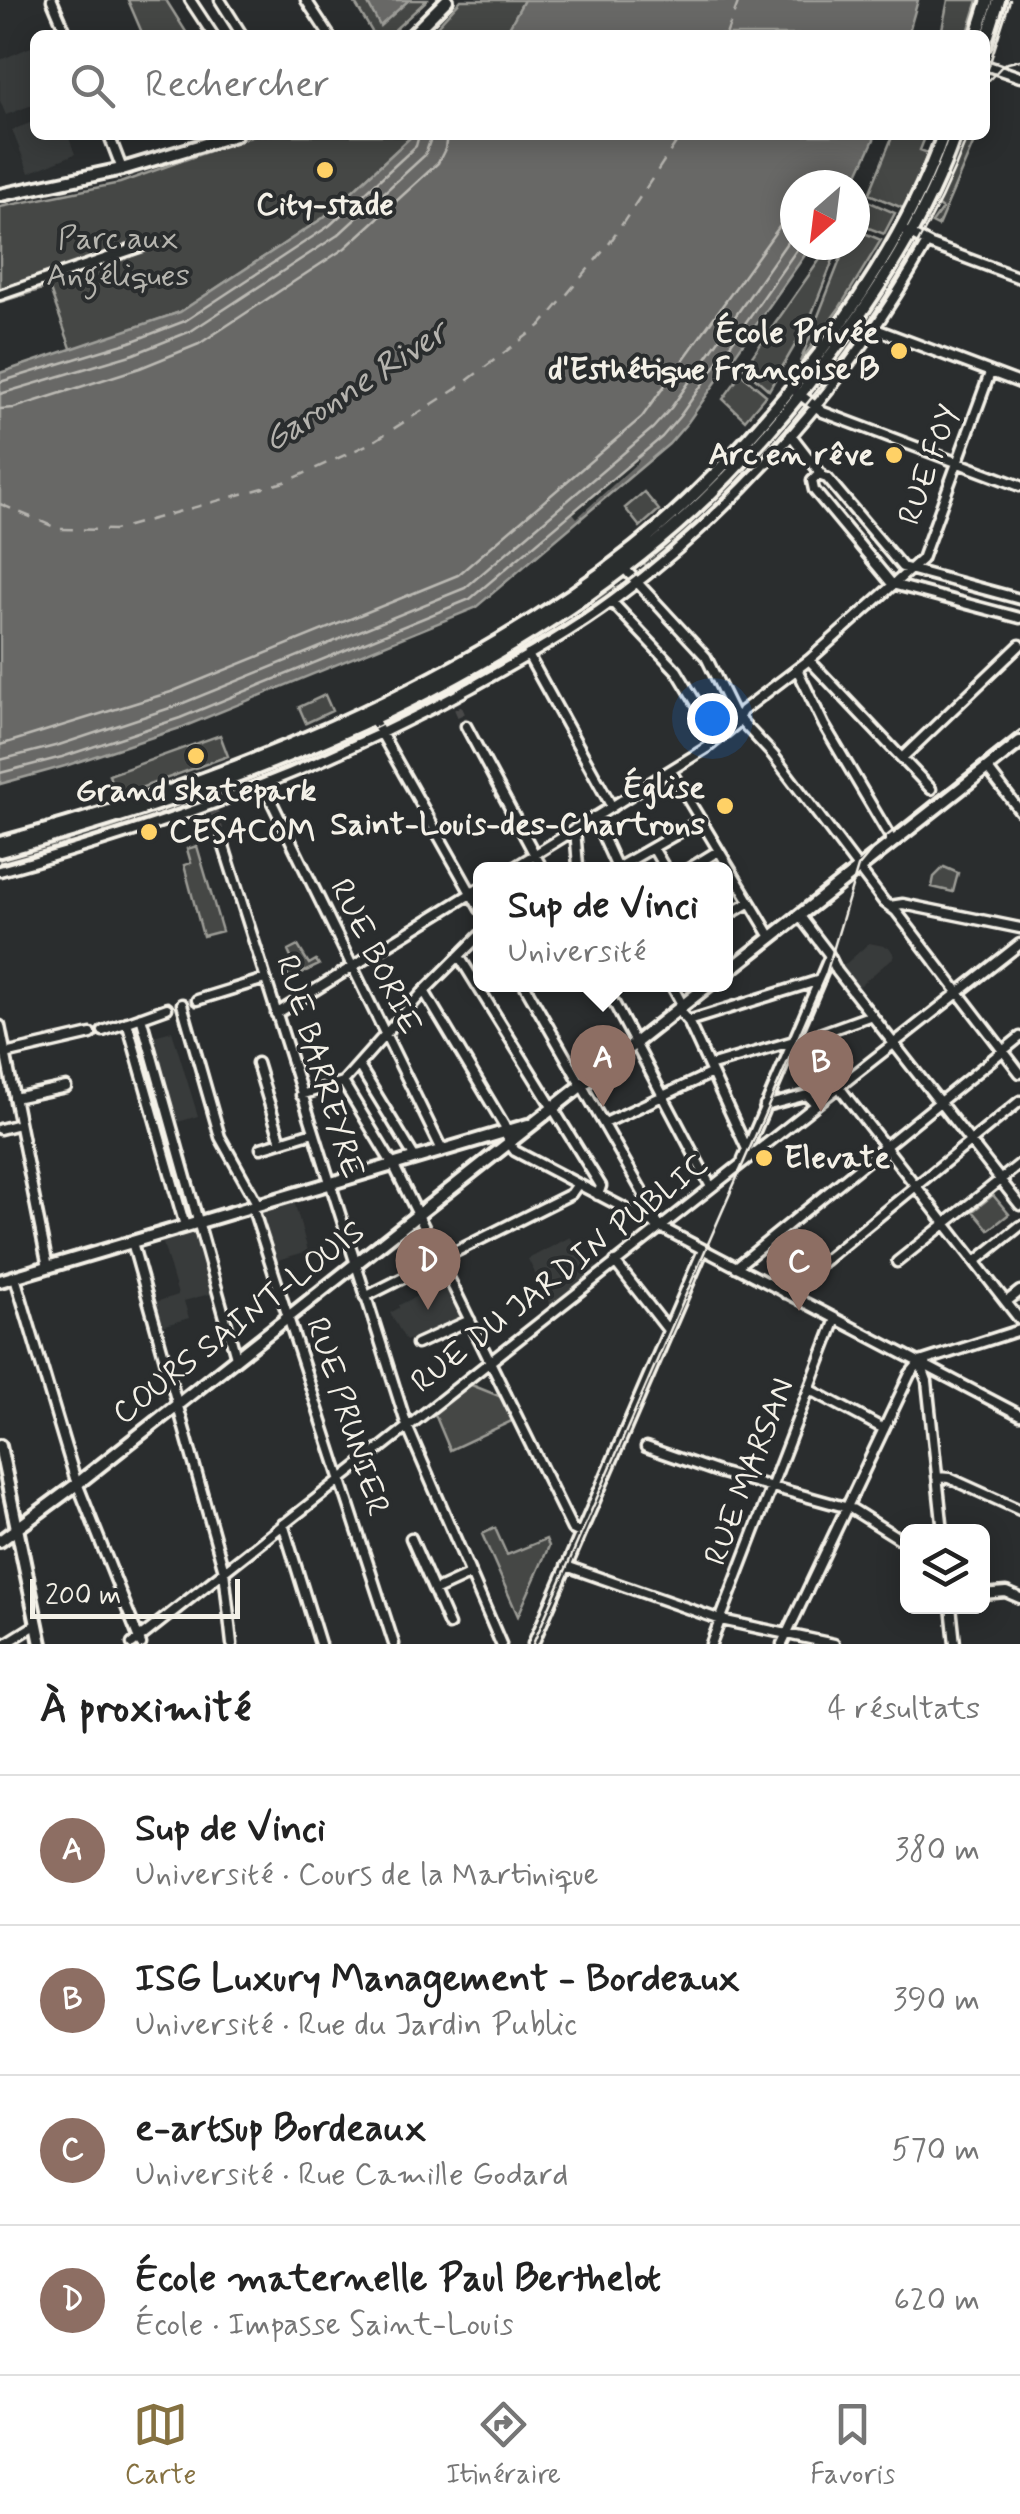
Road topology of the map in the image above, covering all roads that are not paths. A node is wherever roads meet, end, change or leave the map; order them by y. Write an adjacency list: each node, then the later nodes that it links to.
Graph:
1 (52, 0): 8 (street)
2 (190, 0): 9 (street)
3 (220, 0): 10 (street)
4 (306, 0): 11 (street)
5 (448, 0): 12 (main road)
6 (988, 0): 13 (main road)
7 (998, 0): 14 (main road)
8 (65, 30)
9 (211, 30)
10 (239, 30)
11 (326, 30)
12 (417, 30)
13 (979, 30)
14 (989, 30)
15 (990, 67): 16 (street)
16 (1020, 77)
17 (110, 140): 21 (street)
18 (218, 140): 21 (main road)
19 (941, 140): 23 (main road)
20 (952, 140): 23 (main road)
21 (122, 169): 22 (main road)
22 (0, 195)
23 (906, 231): 24 (street); 31 (main road)
24 (926, 242): 26 (street); 28 (street)
25 (148, 244): 27 (street)
26 (1020, 278)
27 (0, 295)
28 (873, 328): 29 (street); 32 (street)
29 (990, 372): 30 (street); 34 (street, RUE FOY)
30 (1020, 383)
31 (795, 392): 32 (street); 37 (main road)
32 (814, 407): 33 (street); 34 (street)
33 (791, 435): 35 (street); 38 (street)
34 (957, 462): 36 (street); 40 (street, RUE FOY)
35 (821, 474): 40 (street); 42 (street)
36 (1020, 486)
37 (683, 512): 38 (street); 39 (main road)
38 (699, 529): 41 (street)
39 (620, 564): 41 (street); 50 (main road)
40 (909, 570): 42 (street); 43 (street)
41 (636, 583): 44 (street); 51 (street)
42 (892, 584): 45 (street); 48 (street)
43 (1020, 599)
44 (612, 602): 47 (street); 54 (street)
45 (1020, 618)
46 (1020, 646): 56 (street)
47 (528, 655): 53 (street); 61 (street)
48 (809, 660): 49 (street); 56 (street)
49 (797, 669): 51 (street); 68 (street)
50 (370, 713): 53 (street); 65 (main road)
51 (738, 717): 54 (street); 83 (street)
52 (466, 726): 74 (street)
53 (380, 735): 59 (street); 86 (street)
54 (718, 739): 58 (street)
55 (1020, 742): 57 (main road)
56 (902, 758): 60 (street)
57 (986, 768): 62 (street); 68 (main road)
58 (671, 771): 61 (street); 64 (street)
59 (264, 786): 70 (street); 99 (street, RUE BORIE)
60 (931, 789)
61 (612, 807): 63 (street)
62 (1020, 811)
63 (594, 817): 66 (street); 78 (street)
64 (701, 820): 71 (street); 73 (street)
65 (82, 825): 69 (main road); 70 (street); 72 (main road)
66 (575, 829): 74 (street); 77 (street)
67 (222, 840): 100 (street, RUE BARREYRE)
68 (893, 842): 83 (main road)
69 (0, 843)
70 (88, 847): 84 (street)
71 (652, 848): 79 (street); 80 (street)
72 (0, 851)
73 (718, 851): 81 (street); 82 (street)
74 (535, 854): 75 (street); 76 (street)
75 (522, 862)
76 (539, 862)
77 (578, 862)
78 (615, 862)
79 (629, 862)
80 (661, 862)
81 (700, 862)
82 (725, 862)
83 (858, 868): 89 (street); 91 (main road)
84 (0, 870)
85 (733, 875): 88 (street)
86 (473, 885)
87 (473, 892): 99 (street)
88 (750, 902): 90 (street); 93 (street)
89 (890, 906): 92 (street); 109 (street)
90 (733, 912)
91 (799, 915): 93 (main road); 97 (street)
92 (1020, 928)
93 (771, 937): 98 (main road)
94 (473, 942): 96 (street)
95 (1020, 944): 109 (street, RUE DU JARDIN PUBLIC)
96 (459, 956): 101 (street); 103 (street)
97 (829, 958): 102 (street); 113 (street)
98 (733, 966)
99 (352, 967): 112 (street); 120 (street, RUE BORIE)
100 (265, 979): 112 (street, RUE BARREYRE); 165 (street, RUE PRUNIER)
101 (473, 979)
102 (820, 980): 116 (street); 122 (street)
103 (424, 991): 120 (street); 147 (street)
104 (481, 992): 142 (street)
105 (529, 992): 132 (street)
106 (608, 992): 123 (street)
107 (674, 992): 111 (street)
108 (700, 992): 111 (main road)
109 (958, 993): 124 (street, RUE DU JARDIN PUBLIC); 125 (street)
110 (167, 1008): 114 (street)
111 (680, 1008): 116 (street); 123 (main road)
112 (276, 1014): 135 (street, RUE BARREYRE)
113 (872, 1016): 124 (street); 133 (street)
114 (141, 1017): 115 (street); 167 (street)
115 (127, 1022): 118 (street); 169 (street)
116 (688, 1022): 129 (street)
117 (0, 1026): 126 (street)
118 (103, 1032)
119 (92, 1034): 126 (street)
120 (386, 1035): 128 (street); 153 (street, RUE BORIE)
121 (1020, 1037): 125 (street)
122 (794, 1041): 129 (street); 141 (street)
123 (635, 1044): 132 (main road); 136 (street)
124 (894, 1044): 133 (street, RUE DU JARDIN PUBLIC); 139 (street)
125 (1003, 1050): 130 (street); 139 (street)
126 (6, 1054): 137 (street)
127 (256, 1063): 148 (street)
128 (359, 1066): 131 (street); 154 (street)
129 (710, 1069): 136 (street); 152 (street)
130 (1020, 1073)
131 (343, 1082): 135 (street); 157 (street)
132 (582, 1085): 142 (main road); 144 (street)
133 (840, 1086): 140 (street, RUE DU JARDIN PUBLIC); 150 (street)
134 (66, 1087): 137 (street)
135 (301, 1095): 146 (street, RUE BARREYRE)
136 (663, 1096): 144 (street); 162 (street)
137 (14, 1098): 143 (street)
138 (1020, 1101): 149 (street)
139 (939, 1102): 149 (street); 150 (street)
140 (816, 1104): 141 (street); 155 (street, RUE DU JARDIN PUBLIC)
141 (765, 1106): 152 (street)
142 (553, 1108): 147 (main road); 163 (street)
143 (19, 1124): 145 (street); 179 (street)
144 (604, 1124): 171 (street)
145 (0, 1129)
146 (312, 1132): 148 (street); 159 (street, RUE BARREYRE)
147 (508, 1137): 153 (main road); 160 (street); 166 (main road, COURS SAINT-LOUIS)
148 (281, 1142): 151 (street)
149 (970, 1142): 158 (street); 161 (street)
150 (884, 1145): 161 (street); 180 (street)
151 (261, 1148)
152 (747, 1148): 155 (street)
153 (442, 1150): 154 (main road)
154 (415, 1158): 157 (main road)
155 (741, 1163): 162 (street, RUE DU JARDIN PUBLIC)
156 (1020, 1164): 158 (street)
157 (392, 1165): 159 (main road); 166 (street)
158 (1000, 1180): 164 (street); 168 (street)
159 (329, 1184): 165 (main road); 178 (street, RUE BARREYRE)
160 (578, 1184): 163 (street); 174 (street)
161 (916, 1185): 168 (street); 184 (street)
162 (711, 1186): 171 (street, RUE DU JARDIN PUBLIC)
163 (598, 1195): 171 (street)
164 (1020, 1205)
165 (255, 1206): 167 (main road); 187 (street, RUE PRUNIER)
166 (418, 1214): 174 (street); 178 (main road, COURS SAINT-LOUIS)
167 (199, 1222): 169 (main road); 194 (street)
168 (945, 1224): 176 (street); 177 (street)
169 (185, 1226): 172 (main road)
170 (1020, 1226): 177 (street)
171 (659, 1227): 173 (street); 175 (street, RUE DU JARDIN PUBLIC)
172 (132, 1242): 179 (main road); 198 (street)
173 (703, 1250): 180 (street); 191 (street)
174 (440, 1260): 185 (street); 189 (street)
175 (614, 1262): 191 (street); 195 (street, RUE DU JARDIN PUBLIC)
176 (898, 1262)
177 (975, 1262): 186 (street)
178 (354, 1264): 185 (street, RUE BARREYRE); 187 (main road, COURS SAINT-LOUIS)
179 (48, 1267): 181 (main road)
180 (736, 1267): 184 (street)
181 (16, 1277): 182 (main road); 206 (street)
182 (0, 1281)
183 (1020, 1290): 186 (street)
184 (785, 1292): 188 (street)
185 (365, 1297): 200 (street, RUE BARREYRE)
186 (1006, 1302): 190 (street)
187 (288, 1316): 194 (main road, COURS SAINT-LOUIS); 205 (street, RUE PRUNIER)
188 (836, 1319): 196 (street); 197 (street, RUE MARSAN)
189 (470, 1320): 193 (street); 195 (street)
190 (1020, 1320)
191 (668, 1330): 213 (street)
192 (1020, 1330): 196 (street)
193 (417, 1344)
194 (236, 1356): 198 (main road, COURS SAINT-LOUIS)
195 (490, 1361): 200 (street, RUE DU JARDIN PUBLIC); 213 (street)
196 (920, 1362): 199 (street); 201 (street); 204 (street)
197 (809, 1389): 201 (street); 207 (street, RUE MARSAN)
198 (176, 1403): 206 (main road, COURS SAINT-LOUIS); 218 (street)
199 (1020, 1415)
200 (407, 1426): 205 (street, RUE DU JARDIN PUBLIC); 219 (street, RUE BARREYRE)
201 (884, 1429): 208 (street)
202 (0, 1446): 212 (main road)
203 (646, 1447): 207 (street)
204 (938, 1477): 209 (street); 211 (street)
205 (341, 1478): 210 (street, RUE DU JARDIN PUBLIC); 233 (street, RUE PRUNIER)
206 (77, 1484): 212 (main road, COURS SAINT-LOUIS); 228 (street)
207 (772, 1487): 208 (street); 224 (street, RUE MARSAN)
208 (847, 1507): 215 (street); 227 (street)
209 (1020, 1510)
210 (284, 1524): 218 (street, RUE DU JARDIN PUBLIC); 232 (street)
211 (942, 1524)
212 (17, 1528): 216 (main road, COURS SAINT-LOUIS); 225 (main road)
213 (580, 1533): 217 (street)
214 (411, 1538): 220 (street)
215 (900, 1539)
216 (0, 1540)
217 (566, 1566): 224 (street); 235 (street)
218 (224, 1571): 228 (street, RUE DU JARDIN PUBLIC); 231 (street)
219 (471, 1574): 220 (street); 234 (street, RUE BARREYRE)
220 (434, 1591): 226 (street)
221 (990, 1593): 222 (street)
222 (1020, 1598)
223 (953, 1614): 239 (street)
224 (721, 1620): 227 (street); 236 (street, RUE MARSAN)
225 (37, 1624): 229 (street); 230 (main road)
226 (449, 1625)
227 (786, 1634): 237 (street); 238 (street)
228 (137, 1642)
229 (5, 1644)
230 (41, 1644)
231 (232, 1644)
232 (320, 1644)
233 (394, 1644)
234 (501, 1644)
235 (533, 1644)
236 (712, 1644)
237 (782, 1644)
238 (834, 1644)
239 (956, 1644)

